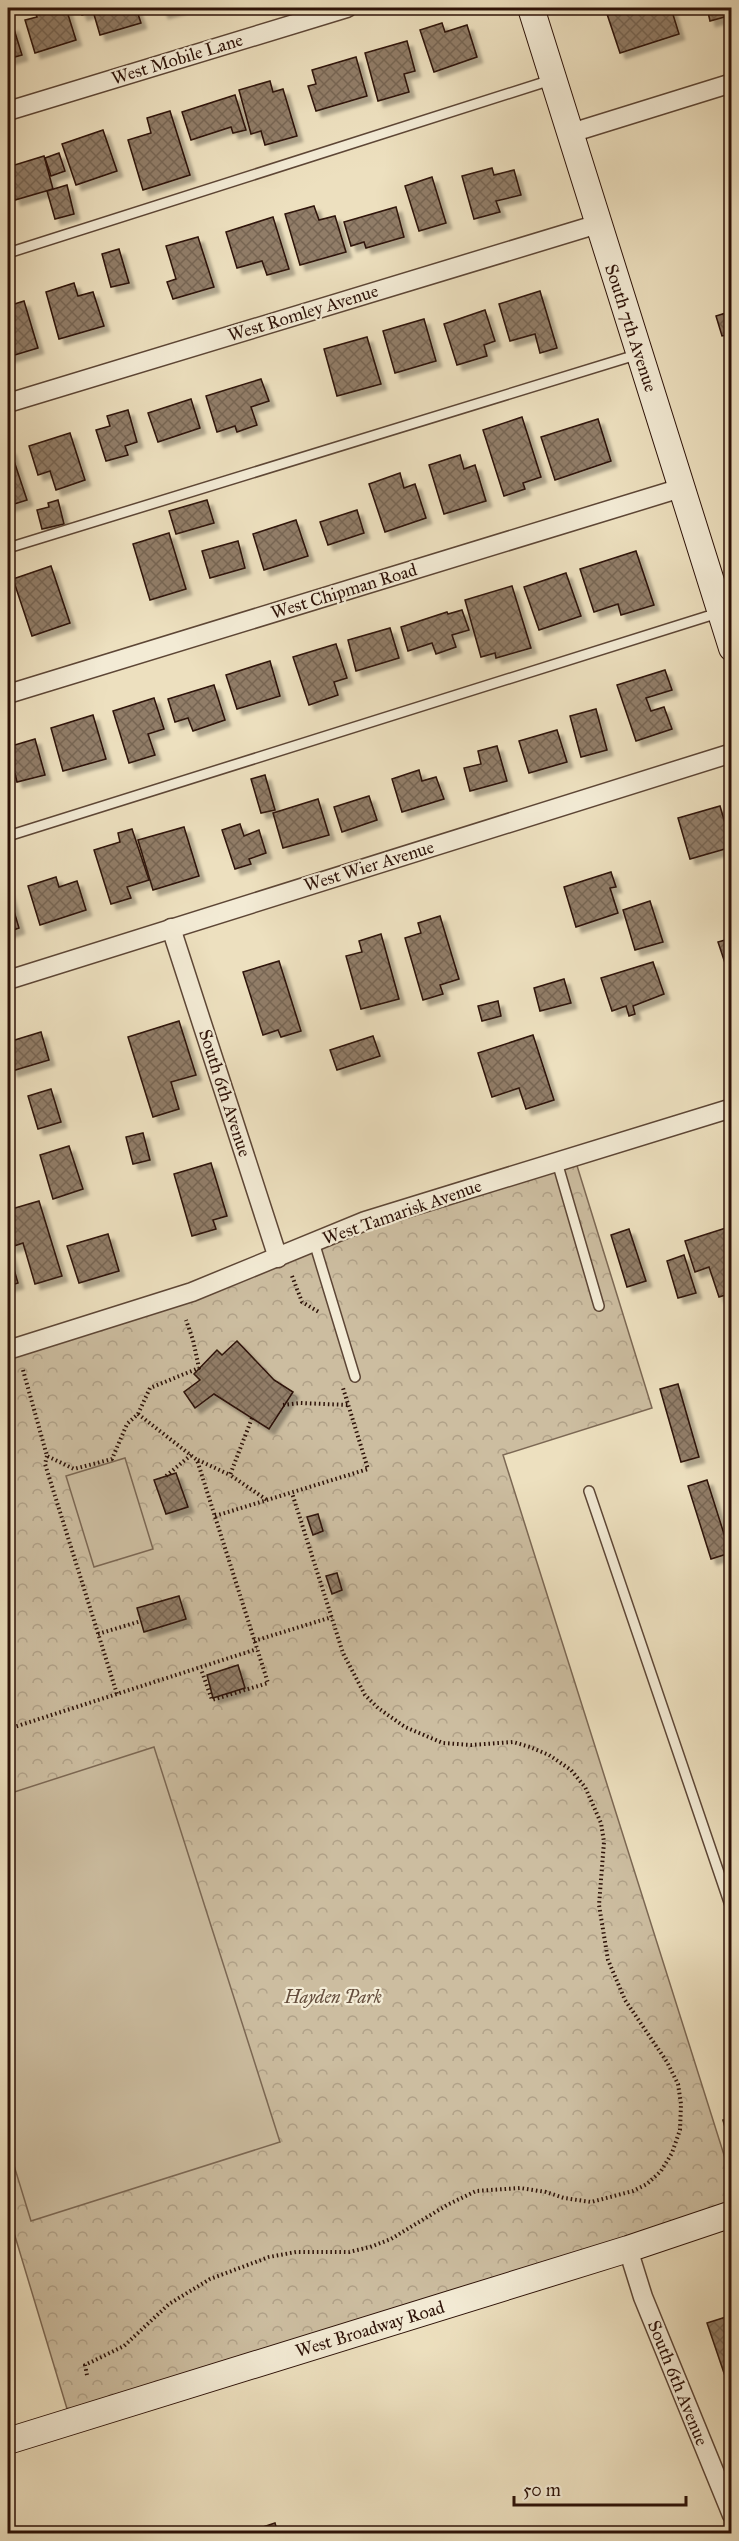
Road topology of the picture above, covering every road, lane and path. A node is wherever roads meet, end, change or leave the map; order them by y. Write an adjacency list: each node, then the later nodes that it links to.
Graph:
1 (347, 8): 5 (street, West Mobile Lane)
2 (531, 8): 3 (main road, South 7th Avenue)
3 (554, 79): 6 (main road, South 7th Avenue); 8 (lane)
4 (732, 83): 6 (street)
5 (8, 111)
6 (571, 134): 7 (main road, South 7th Avenue)
7 (598, 224): 9 (main road, South 7th Avenue); 10 (street, West Romley Avenue)
8 (8, 253)
9 (639, 354): 11 (main road, South 7th Avenue); 12 (lane)
10 (8, 403)
11 (681, 488): 13 (main road, South 7th Avenue); 15 (street, West Chipman Road)
12 (8, 548)
13 (722, 596): 14 (main road, South 7th Avenue); 17 (lane)
14 (732, 648)
15 (8, 693)
16 (732, 753): 18 (street, West Wier Avenue)
17 (8, 836)
18 (171, 928): 19 (street, West Wier Avenue); 23 (street, South 6th Avenue)
19 (8, 980)
20 (732, 1107): 21 (street, West Tamarisk Avenue)
21 (557, 1162): 22 (street, West Tamarisk Avenue); 25 (lane)
22 (314, 1242): 23 (street, West Tamarisk Avenue); 30 (lane)
23 (278, 1258): 28 (street, West Tamarisk Avenue)
24 (292, 1276): 26 (path)
25 (599, 1306)
26 (321, 1313)
27 (186, 1320): 34 (path)
28 (8, 1350)
29 (22, 1370): 37 (path)
30 (355, 1377)
31 (342, 1385): 33 (path)
32 (283, 1405): 33 (path)
33 (348, 1405): 42 (path)
34 (138, 1414): 36 (path); 37 (path)
35 (252, 1418): 39 (path)
36 (191, 1455): 38 (path); 40 (path)
37 (47, 1456): 47 (path)
38 (197, 1460): 39 (path); 44 (path)
39 (230, 1475): 43 (path)
40 (166, 1476)
41 (589, 1491): 53 (lane)
42 (292, 1493): 43 (path); 45 (path)
43 (268, 1500): 44 (path)
44 (215, 1516): 48 (path)
45 (332, 1617): 48 (path); 56 (path)
46 (141, 1621): 47 (path)
47 (98, 1634): 51 (path)
48 (254, 1641): 49 (path)
49 (257, 1649): 50 (path); 50 (path)
50 (201, 1669): 51 (path)
51 (117, 1694): 52 (path)
52 (8, 1729)
53 (732, 1911)
54 (732, 2214): 55 (main road, West Broadway Road)
55 (628, 2249): 57 (main road, West Broadway Road); 58 (street, South 6th Avenue)
56 (87, 2375)
57 (8, 2441)
58 (732, 2515)

